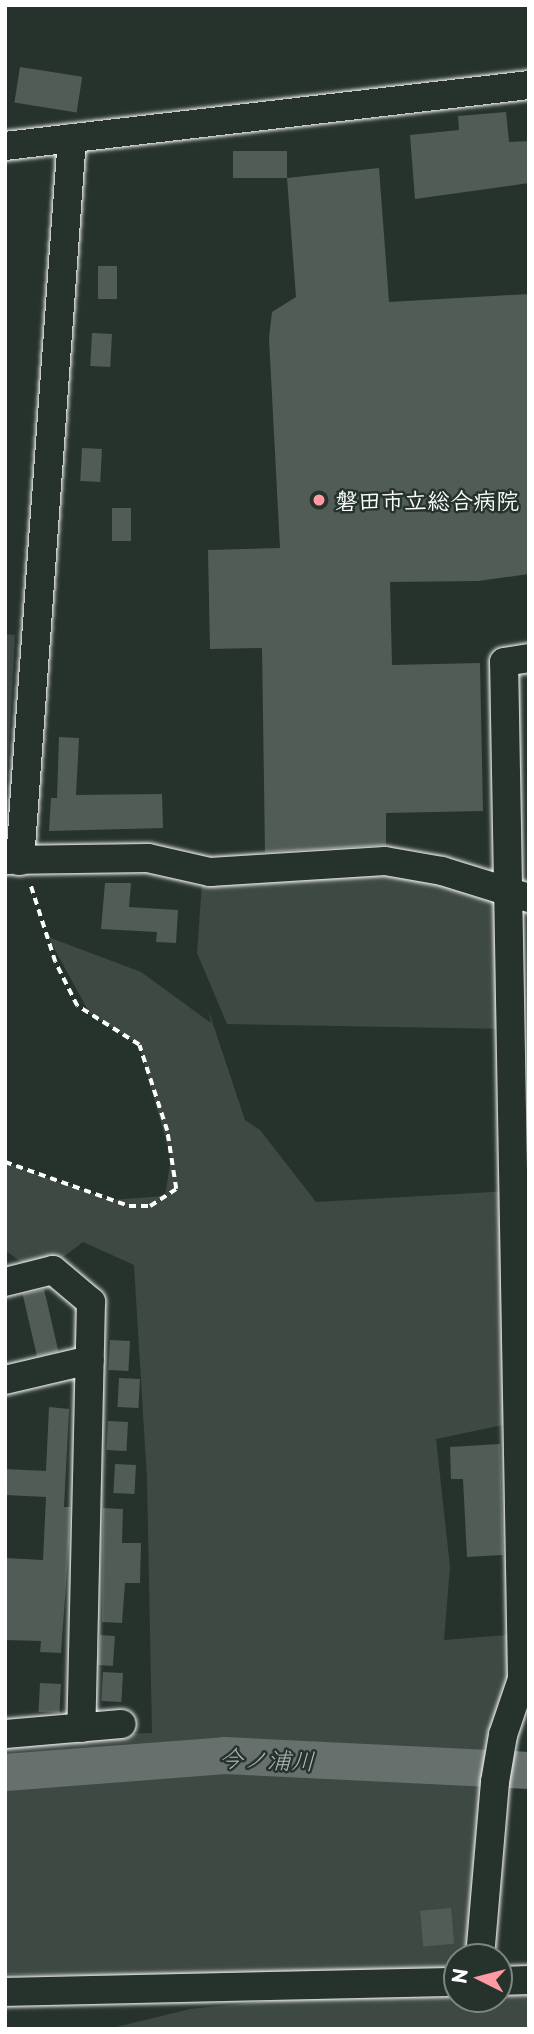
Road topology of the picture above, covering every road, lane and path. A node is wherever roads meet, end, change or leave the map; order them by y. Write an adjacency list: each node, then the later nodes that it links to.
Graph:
1 (529, 85): 2 (street)
2 (72, 138): 3 (street); 5 (street)
3 (5, 146)
4 (529, 658): 6 (street)
5 (12, 860): 6 (street); 7 (path)
6 (517, 893): 11 (street)
7 (5, 1162)
8 (5, 1282): 9 (street)
9 (90, 1360): 10 (street); 14 (street)
10 (5, 1380)
11 (522, 1389): 12 (street)
12 (525, 1679): 16 (street)
13 (122, 1724): 14 (street)
14 (81, 1728): 15 (street)
15 (5, 1734)
16 (481, 1943)
17 (443, 1982): 18 (street)
18 (5, 1992)

